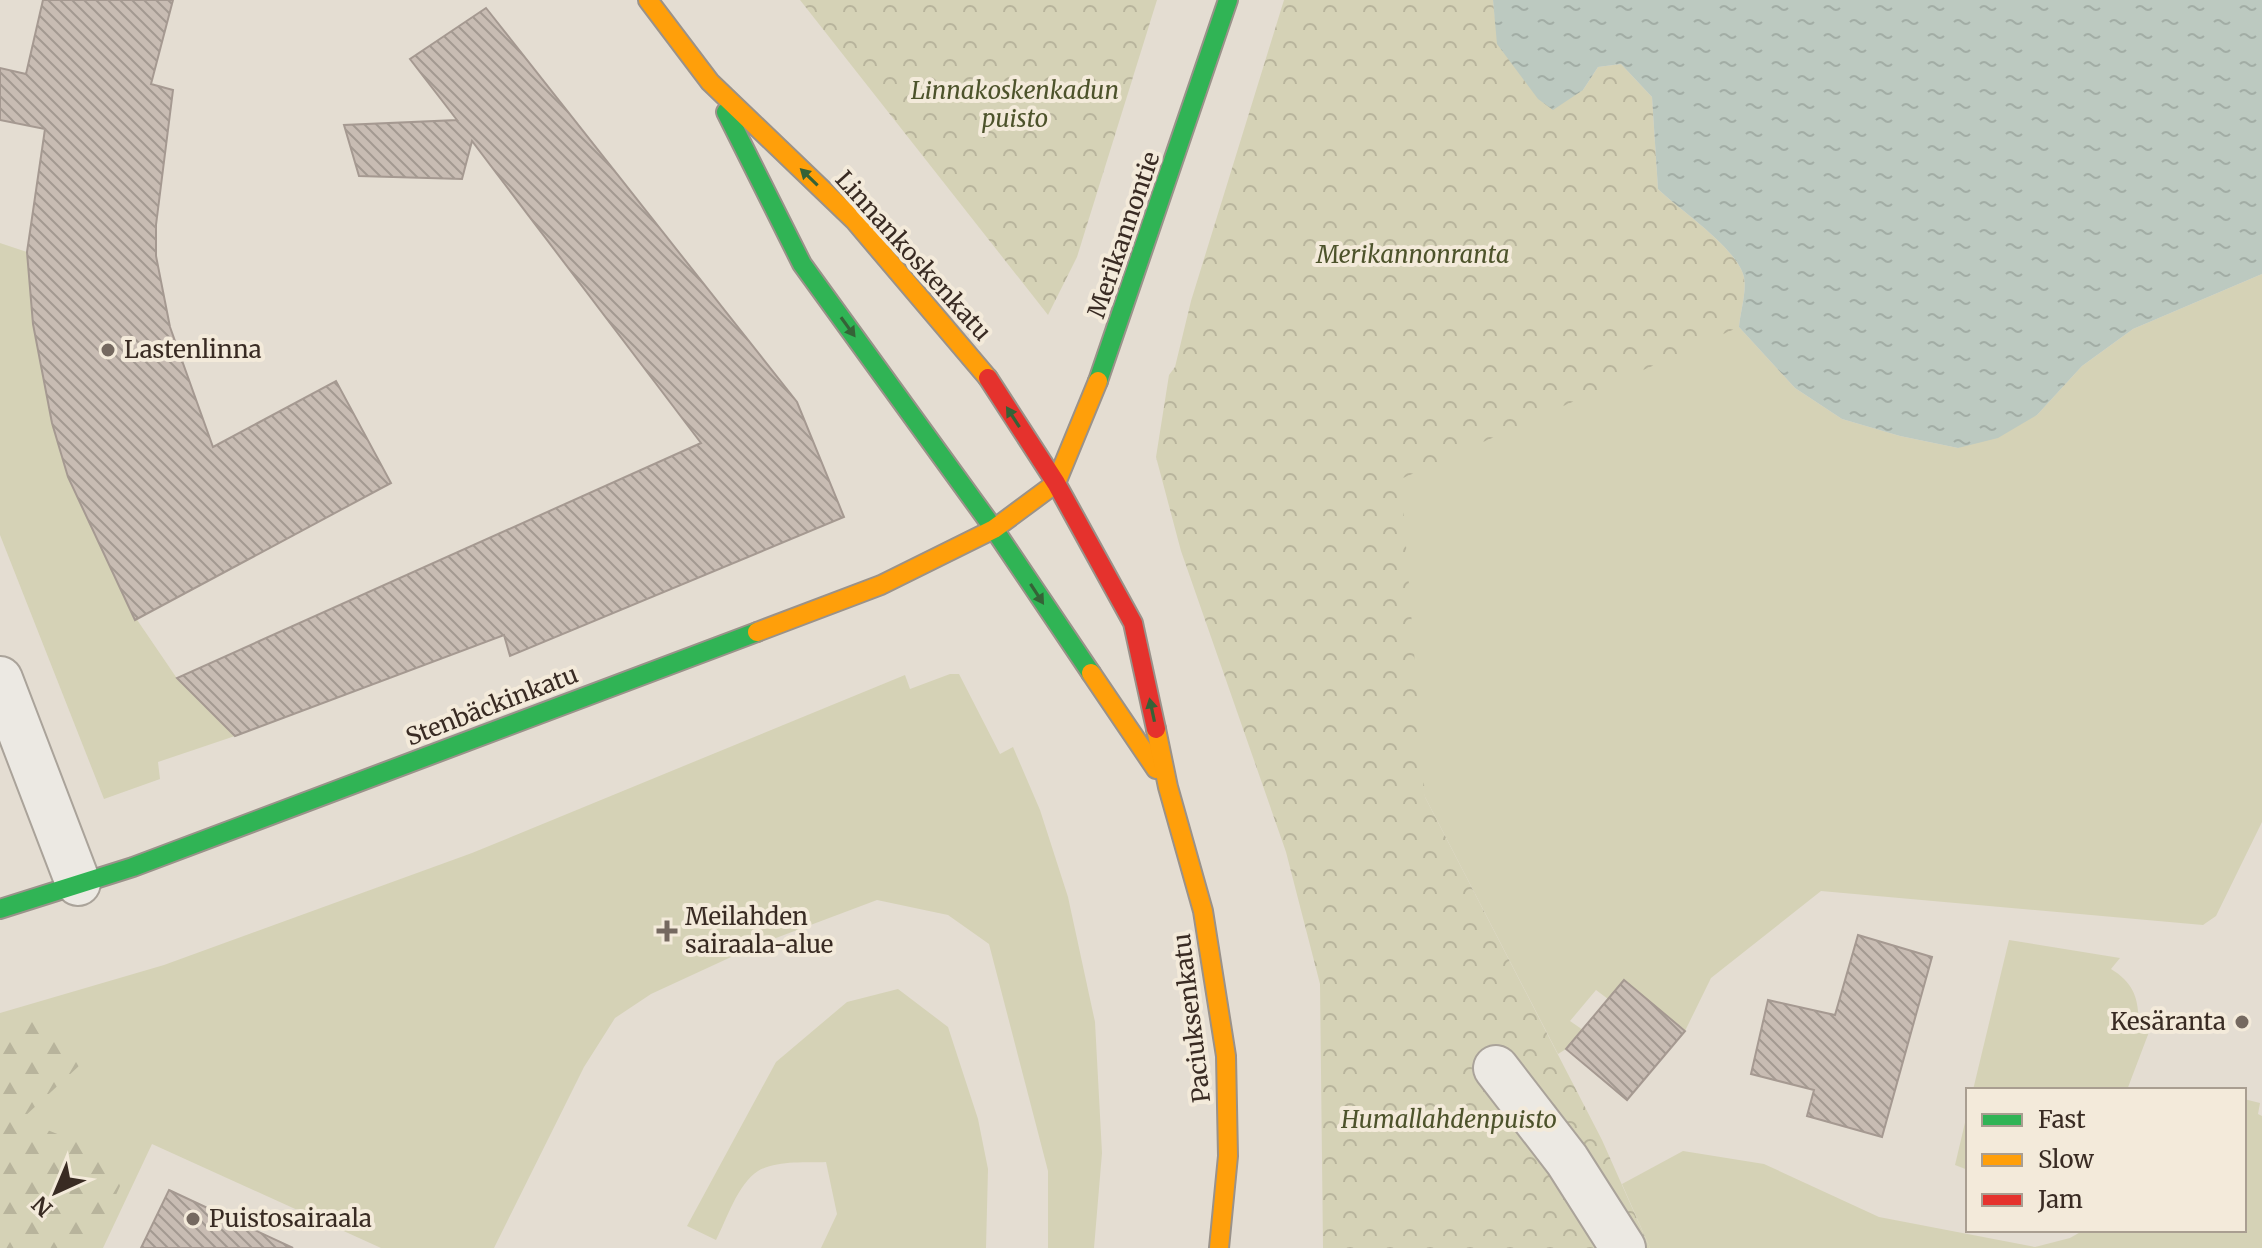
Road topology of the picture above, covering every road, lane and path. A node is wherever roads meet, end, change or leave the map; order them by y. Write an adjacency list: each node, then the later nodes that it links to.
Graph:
1 (648, 0): 3 (main road, Linnankoskenkatu)
2 (1228, 0): 4 (main road, Merikannontie)
3 (710, 82): 4 (main road, Linnankoskenkatu, one-way to 3); 5 (main road, Linnankoskenkatu, one-way to 5)
4 (1056, 483): 5 (main road, Stenbäckinkatu); 7 (main road, Paciuksenkatu, one-way to 4)
5 (994, 529): 7 (main road, Paciuksenkatu, one-way to 7); 8 (main road, Stenbäckinkatu)
6 (0, 679): 8 (street)
7 (1168, 787): 11 (main road, Paciuksenkatu)
8 (78, 883): 9 (main road, Stenbäckinkatu)
9 (0, 909)
10 (1496, 1068): 12 (street)
11 (1219, 1248)
12 (1623, 1248)

